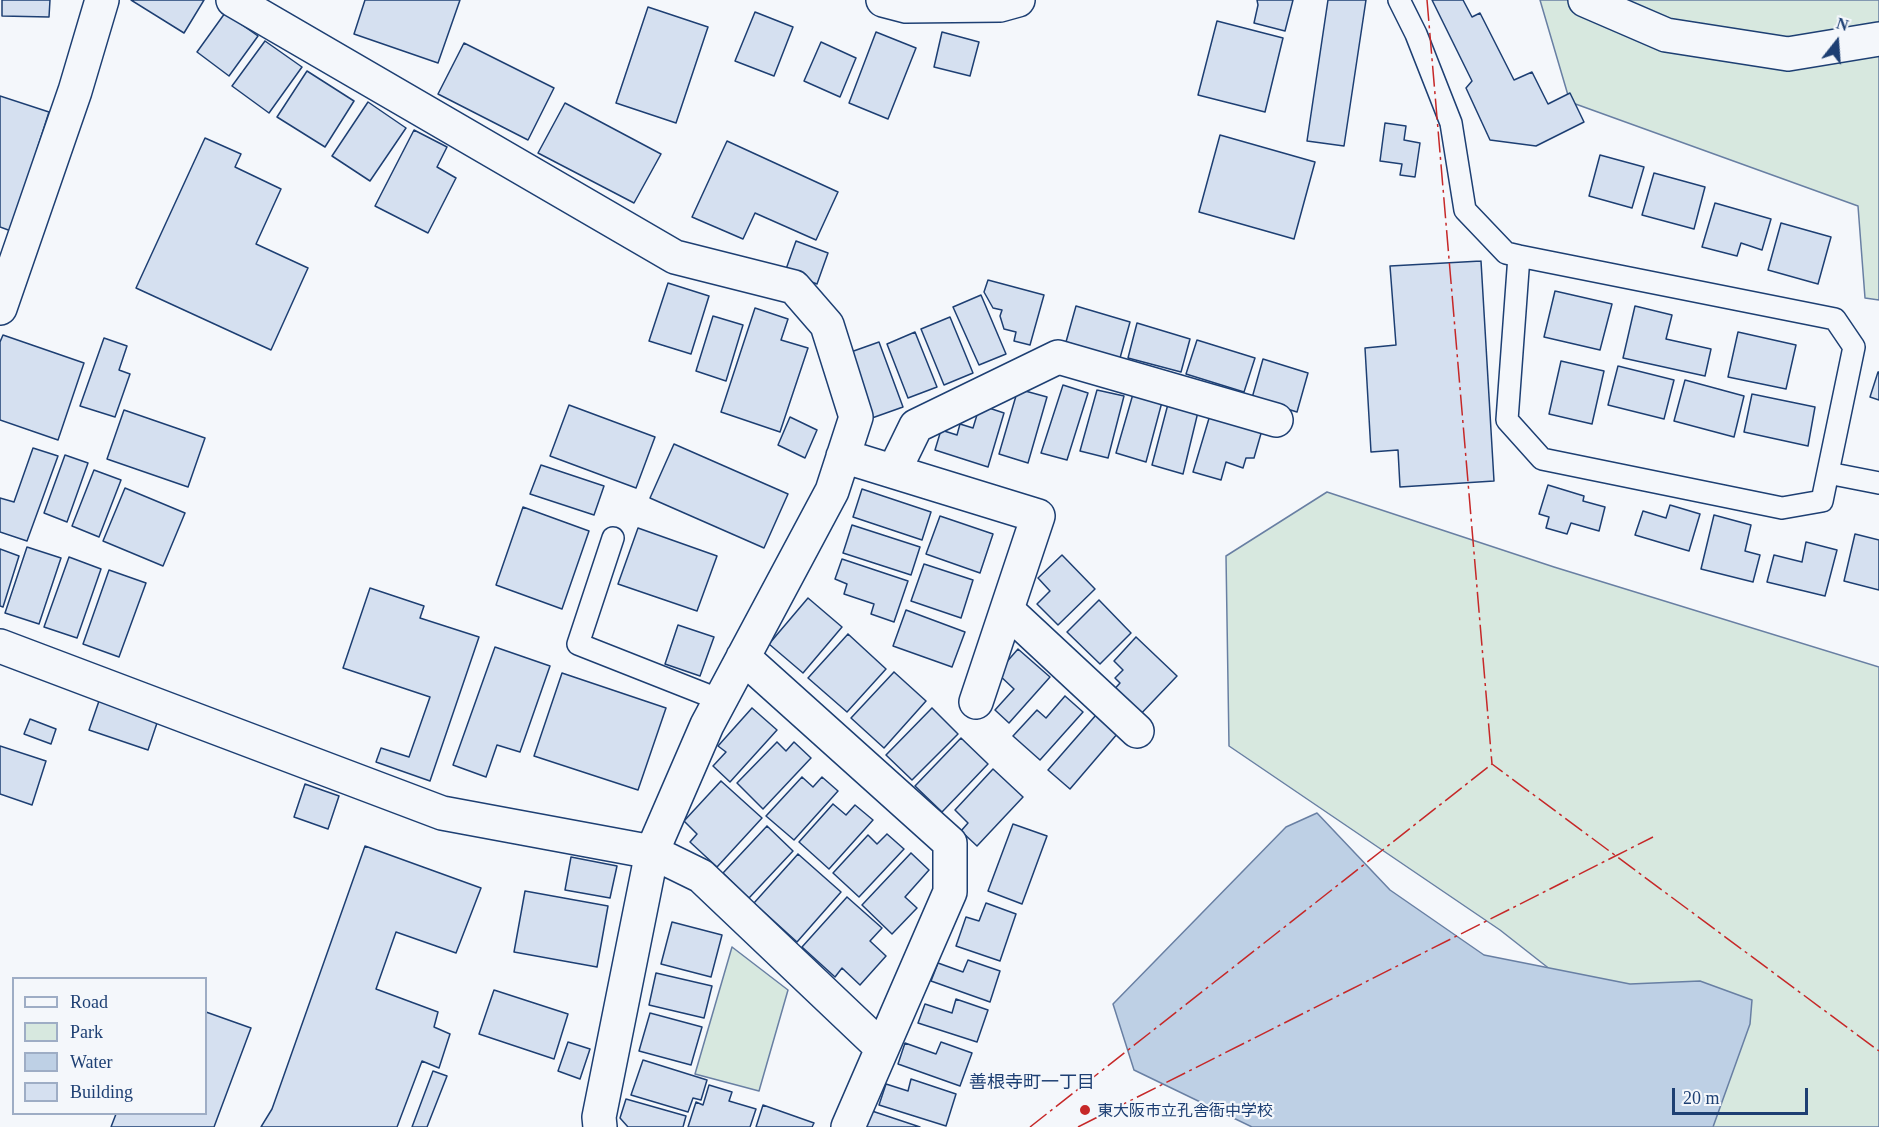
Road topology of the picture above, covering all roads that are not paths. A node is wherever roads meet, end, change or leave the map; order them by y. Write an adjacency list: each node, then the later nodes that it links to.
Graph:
1 (102, 0): 10 (street)
2 (233, 0): 12 (street)
3 (883, 0): 7 (street)
4 (1018, 0): 7 (street)
5 (1399, 0): 9 (lane)
6 (1585, 0): 8 (street)
7 (969, 2)
8 (1879, 39)
9 (1519, 256): 14 (lane); 14 (lane)
10 (0, 308)
11 (1276, 420): 13 (street)
12 (843, 456): 13 (street); 19 (street)
13 (894, 471): 17 (street)
14 (1828, 473): 15 (lane)
15 (1879, 483)
16 (613, 538): 20 (lane)
17 (1006, 610): 21 (street); 22 (street)
18 (0, 646): 23 (street)
19 (743, 657): 20 (street); 24 (street)
20 (720, 700): 23 (street)
21 (976, 702)
22 (1137, 731)
23 (652, 852): 24 (street); 25 (street)
24 (882, 1048): 26 (street)
25 (600, 1127)
26 (848, 1127)

